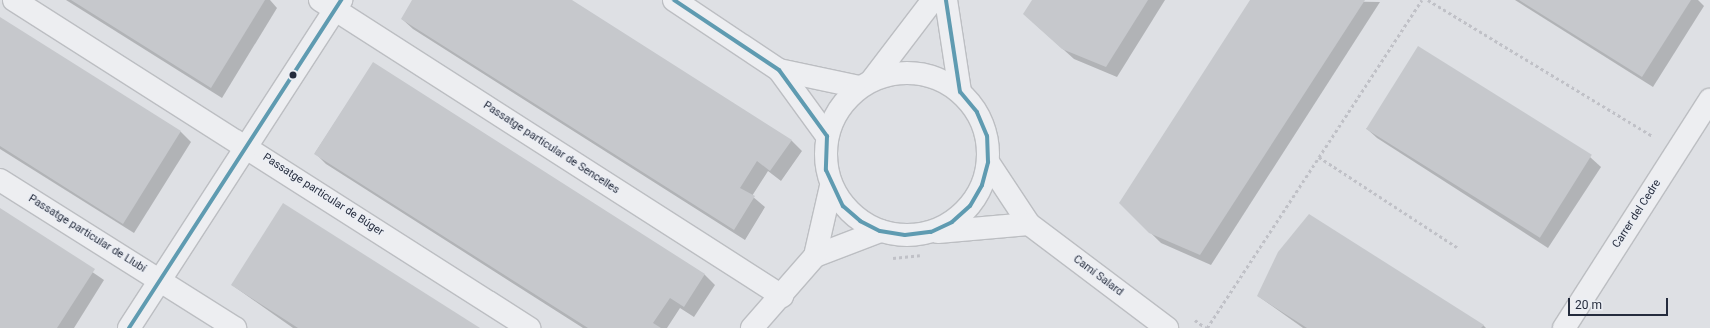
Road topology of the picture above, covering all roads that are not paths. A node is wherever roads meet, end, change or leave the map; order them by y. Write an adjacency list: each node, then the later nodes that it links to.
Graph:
1 (14, 0): 11 (street, Passatge particular de Búger)
2 (674, 0): 6 (street)
3 (933, 0): 7 (street)
4 (946, 0): 8 (street)
5 (332, 3): 11 (street); 20 (street, Passatge particular de Sencelles)
6 (779, 70): 7 (street); 10 (street)
7 (866, 84): 8 (street); 10 (street)
8 (960, 92): 12 (street)
9 (1710, 100): 26 (street, Carrer del Cedre)
10 (827, 136): 14 (street)
11 (246, 146): 19 (street); 23 (street, Passatge particular de Búger)
12 (988, 162): 15 (street, Camí Salard); 17 (street)
13 (0, 180): 19 (street, Passatge particular de Llubí)
14 (831, 186): 16 (street); 18 (street)
15 (1029, 224): 17 (street); 25 (street, Camí Salard)
16 (880, 231): 17 (street); 18 (street)
17 (931, 232)
18 (815, 256): 20 (street)
19 (160, 280): 21 (street); 22 (street, Passatge particular de Llubí)
20 (782, 296): 24 (street)
21 (129, 328)
22 (235, 328)
23 (529, 328)
24 (752, 328)
25 (1167, 328)
26 (1564, 328)

